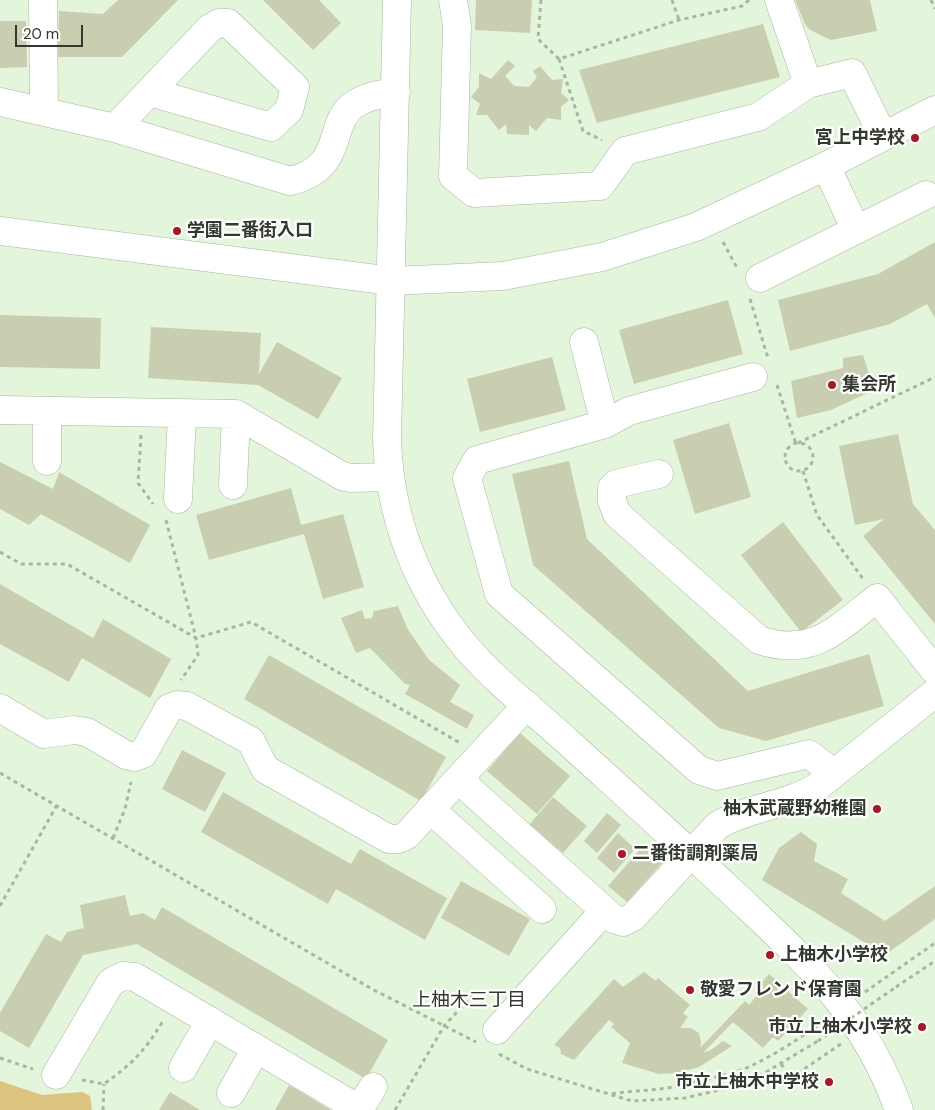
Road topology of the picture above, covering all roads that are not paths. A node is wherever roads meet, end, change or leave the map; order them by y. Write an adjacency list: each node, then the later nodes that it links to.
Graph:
1 (43, 0): 9 (street)
2 (396, 0): 7 (street)
3 (453, 0): 5 (street)
4 (778, 0): 5 (street)
5 (808, 84): 12 (street)
6 (150, 92): 6 (street); 11 (street)
7 (396, 92): 11 (street); 17 (street)
8 (0, 102): 9 (street)
9 (44, 110): 11 (street)
10 (934, 111): 12 (street)
11 (115, 128)
12 (882, 136): 13 (street)
13 (826, 166): 15 (street); 17 (street)
14 (926, 195): 15 (street)
15 (856, 230): 18 (street)
16 (0, 231): 17 (street)
17 (392, 281): 28 (street)
18 (749, 282)
19 (584, 342): 25 (street)
20 (766, 373): 25 (street)
21 (0, 410): 22 (street)
22 (47, 411): 23 (street); 26 (street)
23 (182, 414): 24 (street); 30 (street)
24 (236, 414): 28 (street); 29 (street)
25 (605, 424): 35 (street)
26 (47, 461)
27 (659, 474): 31 (street)
28 (389, 477): 33 (street)
29 (233, 485)
30 (166, 508)
31 (935, 671)
32 (935, 693): 35 (street)
33 (527, 705): 36 (street); 38 (street)
34 (0, 708): 37 (street)
35 (834, 773): 38 (street)
36 (461, 776): 37 (street); 40 (street)
37 (430, 809): 39 (street)
38 (690, 853): 40 (street); 48 (street)
39 (542, 909)
40 (604, 911): 42 (street)
41 (210, 1021): 43 (street); 44 (street); 45 (street)
42 (493, 1037)
43 (256, 1049): 46 (street); 47 (street)
44 (183, 1068)
45 (47, 1073)
46 (231, 1093)
47 (364, 1102)
48 (899, 1110)

